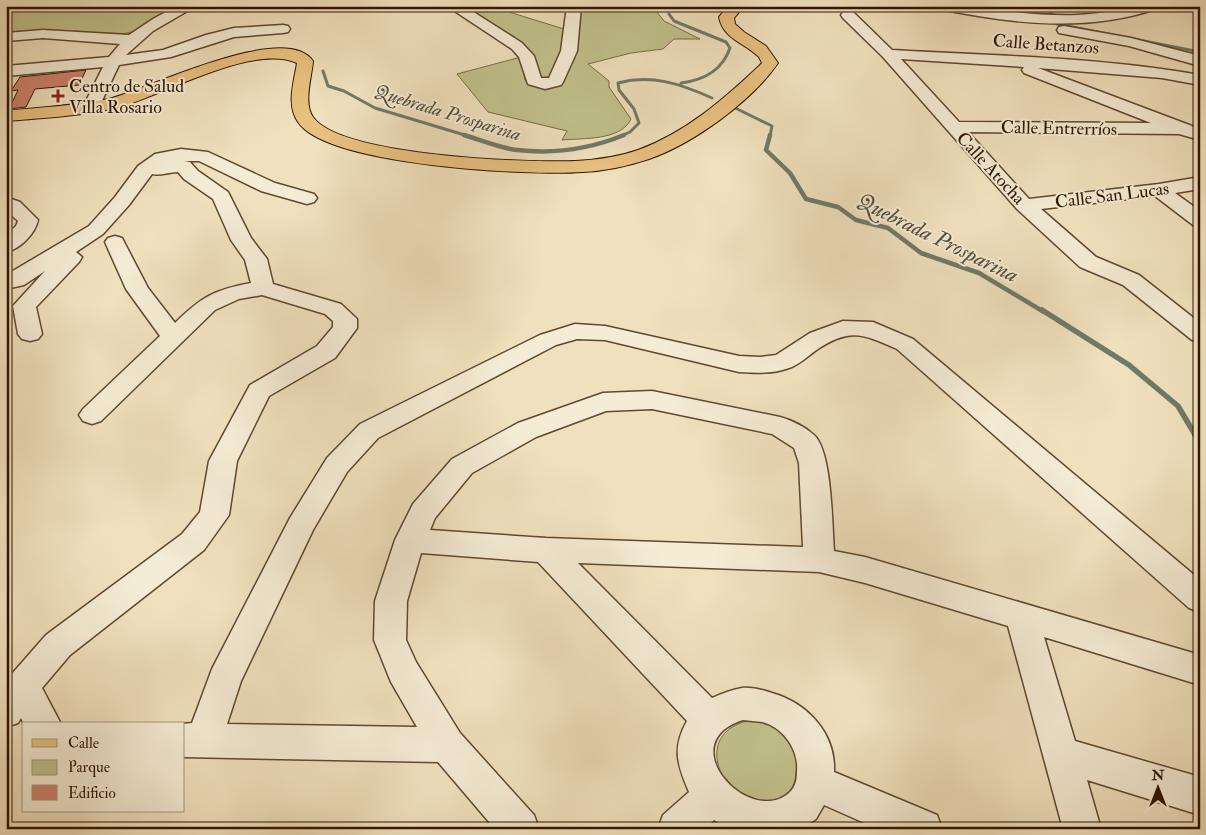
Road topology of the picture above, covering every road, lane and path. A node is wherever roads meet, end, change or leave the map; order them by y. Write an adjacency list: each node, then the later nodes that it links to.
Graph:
1 (189, 6): 11 (street)
2 (454, 6): 3 (street)
3 (574, 6)
4 (945, 6): 8 (street)
5 (1151, 6): 8 (street)
6 (729, 7): 18 (main road)
7 (848, 16): 12 (street, Calle Atocha)
8 (1017, 16): 14 (street)
9 (283, 29): 15 (street)
10 (6, 37): 11 (street)
11 (132, 40): 15 (street)
12 (888, 54): 13 (street, Calle Betanzos); 20 (street, Calle Atocha)
13 (1009, 61): 17 (street, Calle Betanzos); 21 (street)
14 (1200, 61)
15 (114, 62): 16 (street); 18 (street)
16 (6, 71)
17 (1200, 80)
18 (92, 107): 19 (main road)
19 (6, 116)
20 (953, 127): 21 (street, Calle Entrerríos); 28 (street, Calle Atocha)
21 (1173, 130): 22 (street)
22 (1200, 135)
23 (139, 178): 26 (street); 30 (street); 33 (street)
24 (1200, 183): 25 (street, Calle San Lucas)
25 (1159, 190): 28 (street, Calle San Lucas); 29 (street)
26 (307, 198)
27 (6, 203): 31 (street)
28 (1024, 205): 35 (street, Calle Atocha)
29 (1200, 221)
30 (106, 236): 32 (street); 34 (street); 36 (street)
31 (6, 246)
32 (6, 282)
33 (263, 288): 36 (street); 44 (street)
34 (30, 334)
35 (1200, 335)
36 (174, 338): 37 (street)
37 (92, 415)
38 (410, 540): 39 (street); 40 (street); 48 (street)
39 (546, 550): 40 (street); 45 (street)
40 (819, 560): 42 (street)
41 (1200, 598): 47 (street)
42 (1021, 616): 43 (street); 49 (street)
43 (1200, 670)
44 (15, 698): 46 (street)
45 (710, 719): 50 (street); 52 (street)
46 (41, 722)
47 (194, 740): 48 (street)
48 (447, 745): 53 (street)
49 (1062, 755): 51 (street); 56 (street)
50 (816, 783): 52 (street); 55 (street)
51 (1200, 796)
52 (711, 797): 54 (street)
53 (520, 829)
54 (677, 829)
55 (923, 829)
56 (1082, 829)

